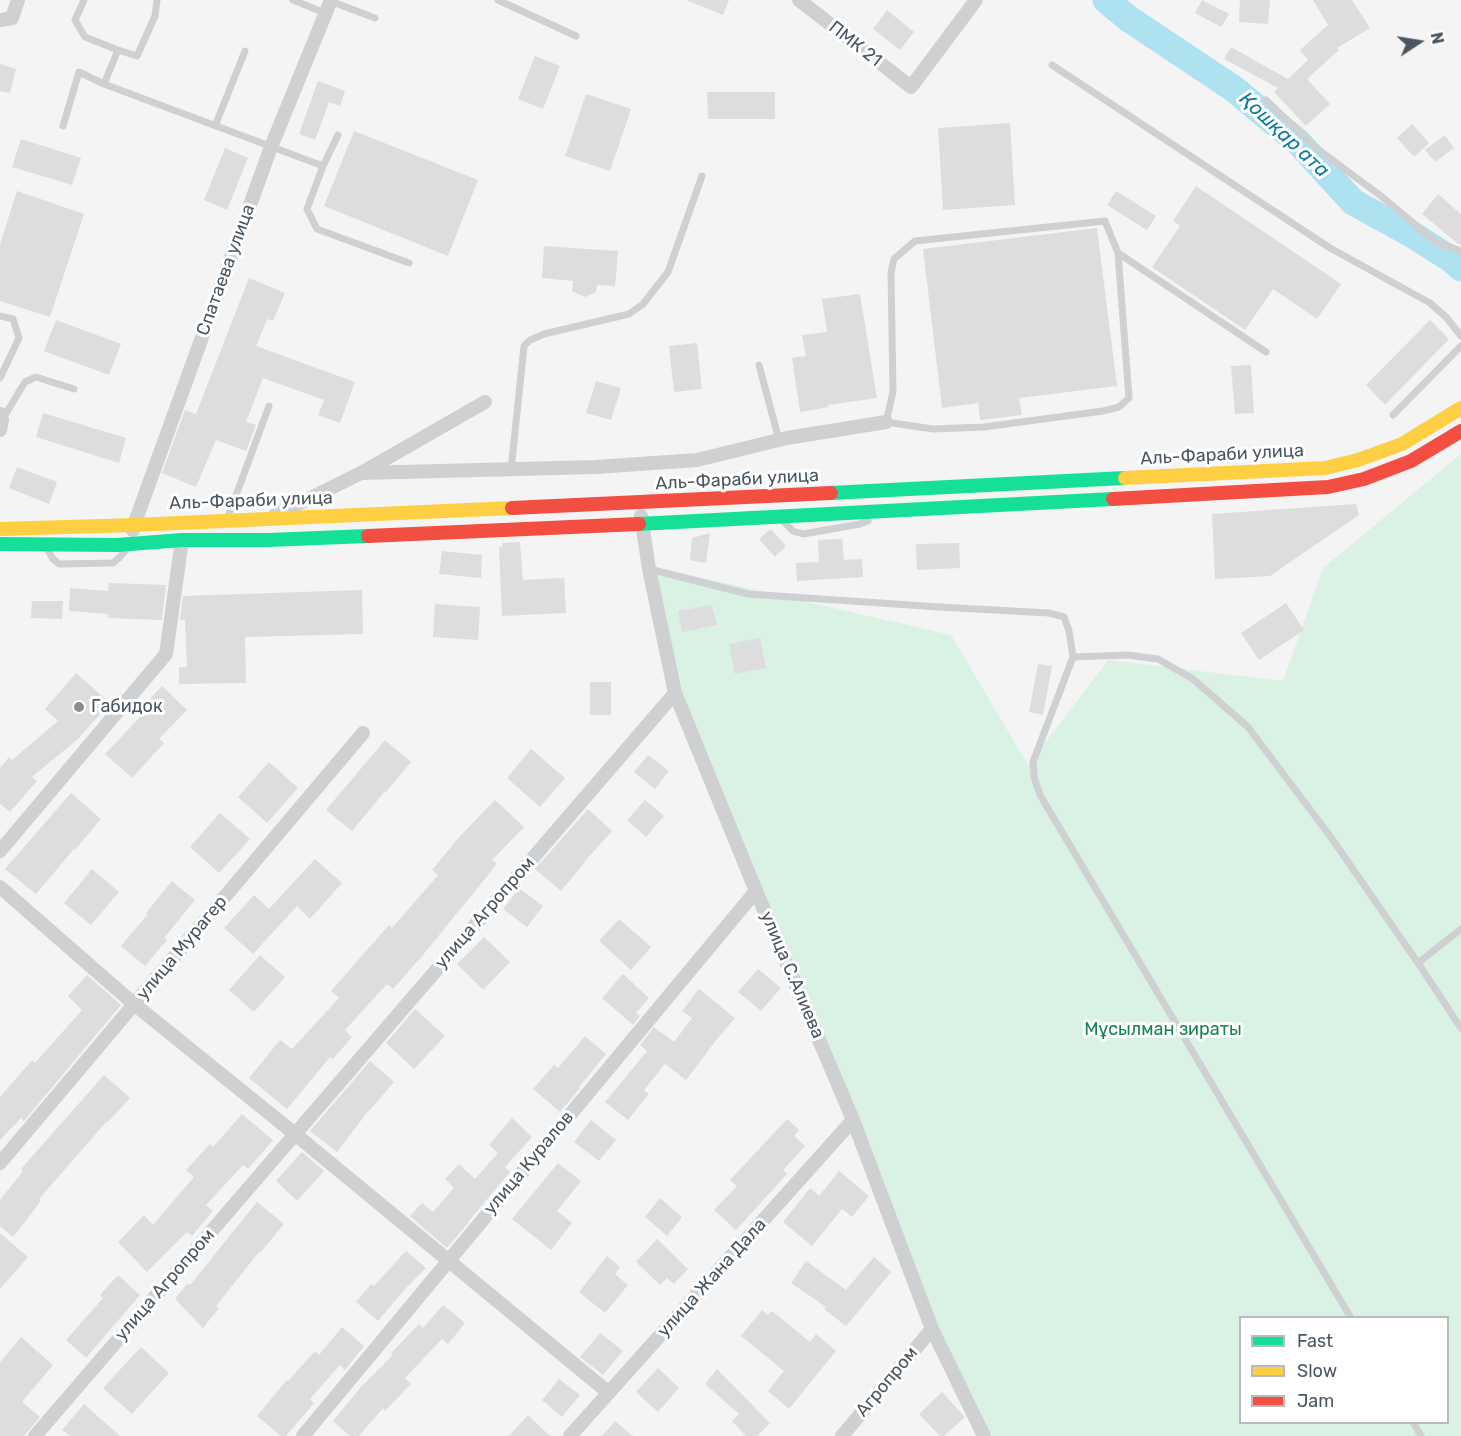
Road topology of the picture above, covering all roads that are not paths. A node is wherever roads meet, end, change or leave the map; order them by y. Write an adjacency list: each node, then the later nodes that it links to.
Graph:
1 (18, 0): 10 (street)
2 (84, 0): 12 (lane)
3 (157, 0): 12 (lane)
4 (293, 0): 8 (lane)
5 (498, 0): 11 (lane)
6 (799, 0): 7 (street, ПМК 21)
7 (976, 0)
8 (329, 5): 9 (lane); 20 (street, Спатаева улица)
9 (375, 18)
10 (0, 20)
11 (576, 36)
12 (118, 50): 15 (lane)
13 (245, 51): 18 (lane)
14 (1052, 65): 27 (lane)
15 (104, 84): 17 (lane); 18 (lane)
16 (1266, 100): 23 (lane)
17 (63, 126)
18 (215, 126): 20 (lane)
19 (338, 135): 21 (lane)
20 (271, 147): 21 (lane); 47 (street, Спатаева улица)
21 (322, 166): 25 (lane)
22 (702, 176): 41 (lane)
23 (1461, 250)
24 (1118, 253): 29 (lane); 38 (lane); 38 (lane)
25 (409, 263)
26 (0, 316): 31 (lane)
27 (1461, 336)
28 (1461, 346): 36 (lane)
29 (1266, 352)
30 (759, 365): 40 (lane)
31 (0, 378)
32 (74, 389): 37 (lane)
33 (485, 402): 42 (street)
34 (268, 406): 45 (lane)
35 (1461, 408): 43 (main road, Аль-Фараби улица)
36 (1393, 415)
37 (1, 421)
38 (886, 422): 40 (street)
39 (1461, 430): 46 (main road, Аль-Фараби улица)
40 (779, 440): 41 (street)
41 (511, 470): 42 (street)
42 (361, 473): 44 (street)
43 (641, 502): 44 (main road, Аль-Фараби улица); 46 (street, улица С.Алиева)
44 (269, 518): 45 (main road, Аль-Фараби улица)
45 (227, 520): 47 (main road, Аль-Фараби улица)
46 (642, 524): 49 (main road, Аль-Фараби улица); 52 (street, улица С.Алиева)
47 (134, 525): 48 (main road, Аль-Фараби улица); 51 (street, Спатаева улица)
48 (0, 529)
49 (182, 540): 51 (main road, Аль-Фараби улица); 56 (street)
50 (0, 544): 51 (main road, Аль-Фараби улица)
51 (131, 544)
52 (649, 569): 53 (lane); 54 (street, улица С.Алиева)
53 (1073, 657): 60 (lane); 67 (lane)
54 (675, 693): 58 (street, улица С.Алиева); 64 (street, улица Агропром)
55 (363, 733): 61 (street, улица Мурагер)
56 (0, 851)
57 (0, 887): 61 (street)
58 (756, 891): 63 (street, улица С.Алиева); 66 (street, улица Куралов)
59 (1461, 929): 60 (lane)
60 (1418, 963): 62 (lane)
61 (134, 1004): 64 (street); 65 (street, улица Мурагер)
62 (1461, 1028)
63 (853, 1120): 68 (street, улица С.Алиева); 69 (street, улица Жана Дала)
64 (296, 1134): 66 (street); 70 (street, улица Агропром)
65 (0, 1163)
66 (449, 1260): 69 (street); 71 (street, улица Куралов)
67 (1350, 1316)
68 (933, 1329): 73 (street, Агропром); 74 (street, улица С.Алиева)
69 (609, 1393): 72 (street, улица Жана Дала)
70 (35, 1436)
71 (303, 1436)
72 (570, 1436)
73 (842, 1436)
74 (984, 1436)

